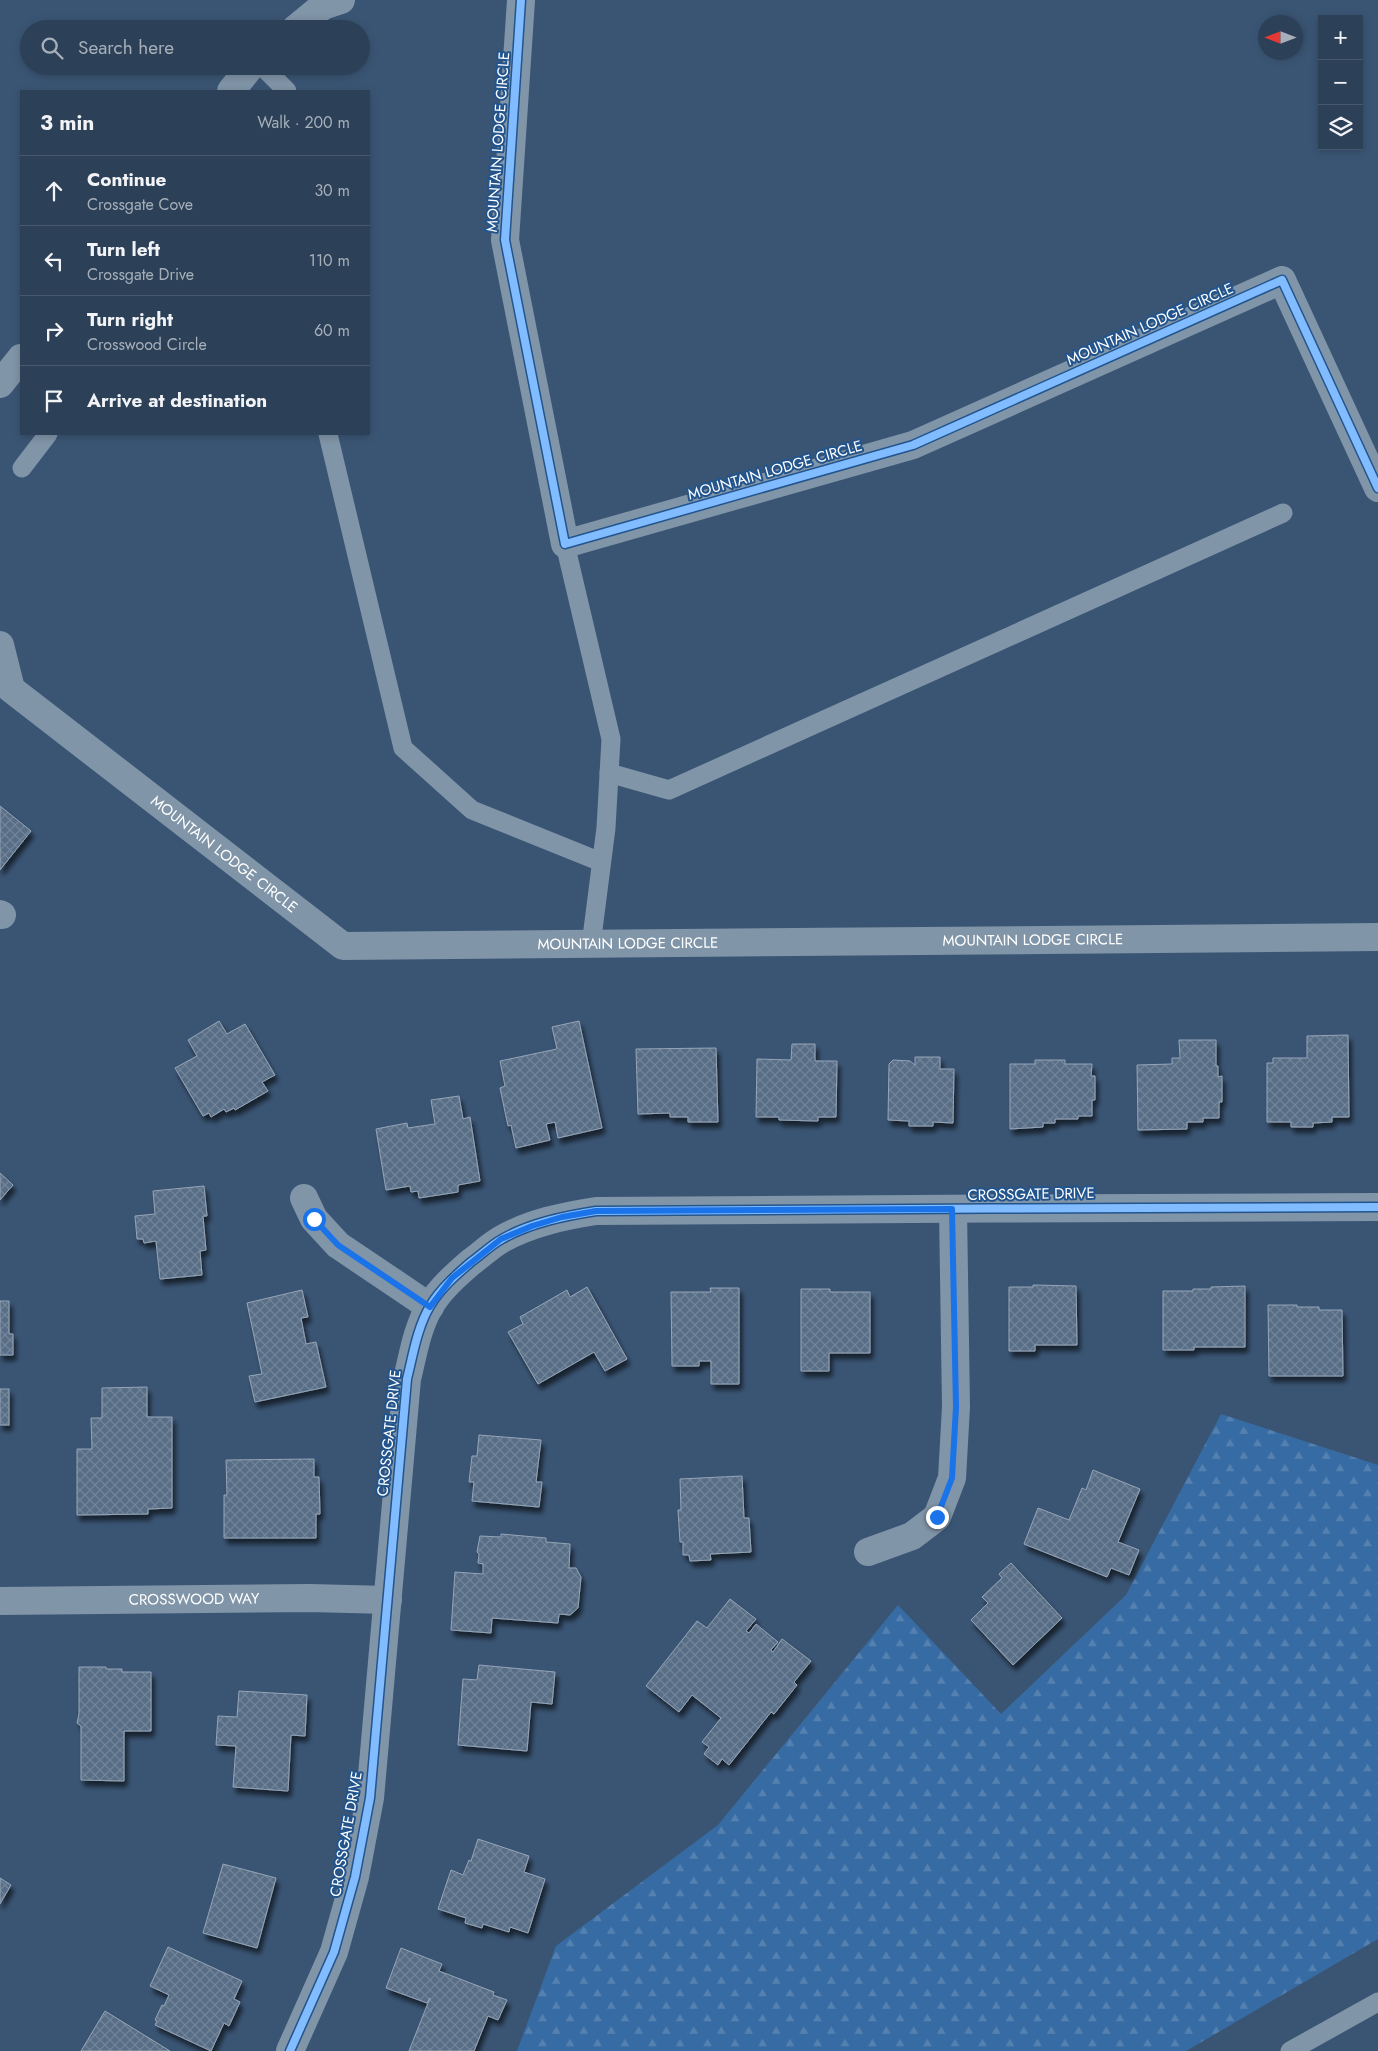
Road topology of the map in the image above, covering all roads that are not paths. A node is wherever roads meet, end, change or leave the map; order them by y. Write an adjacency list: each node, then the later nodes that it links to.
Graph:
1 (341, 0): 3 (street)
2 (521, 0): 15 (street, MOUNTAIN LODGE CIRCLE)
3 (306, 20)
4 (244, 75): 6 (street)
5 (271, 75): 7 (lane)
6 (233, 90)
7 (286, 90)
8 (20, 359): 9 (street)
9 (0, 384)
10 (47, 435): 12 (lane)
11 (328, 435): 18 (lane)
12 (22, 468)
13 (1378, 488): 15 (street, MOUNTAIN LODGE CIRCLE)
14 (1283, 513): 17 (lane)
15 (564, 544): 17 (lane)
16 (0, 645): 20 (street, MOUNTAIN LODGE CIRCLE)
17 (609, 773): 18 (lane)
18 (601, 862): 20 (lane)
19 (1378, 937): 20 (street, MOUNTAIN LODGE CIRCLE)
20 (591, 945)
21 (304, 1198): 24 (street)
22 (1378, 1207): 23 (street, CROSSGATE DRIVE)
23 (952, 1209): 24 (street, CROSSGATE DRIVE); 25 (street)
24 (430, 1307): 27 (street, CROSSGATE DRIVE)
25 (868, 1552)
26 (0, 1600): 27 (street, CROSSWOOD WAY)
27 (388, 1600): 29 (street, CROSSGATE DRIVE)
28 (1378, 2002): 30 (lane)
29 (290, 2051)
30 (1290, 2051)

